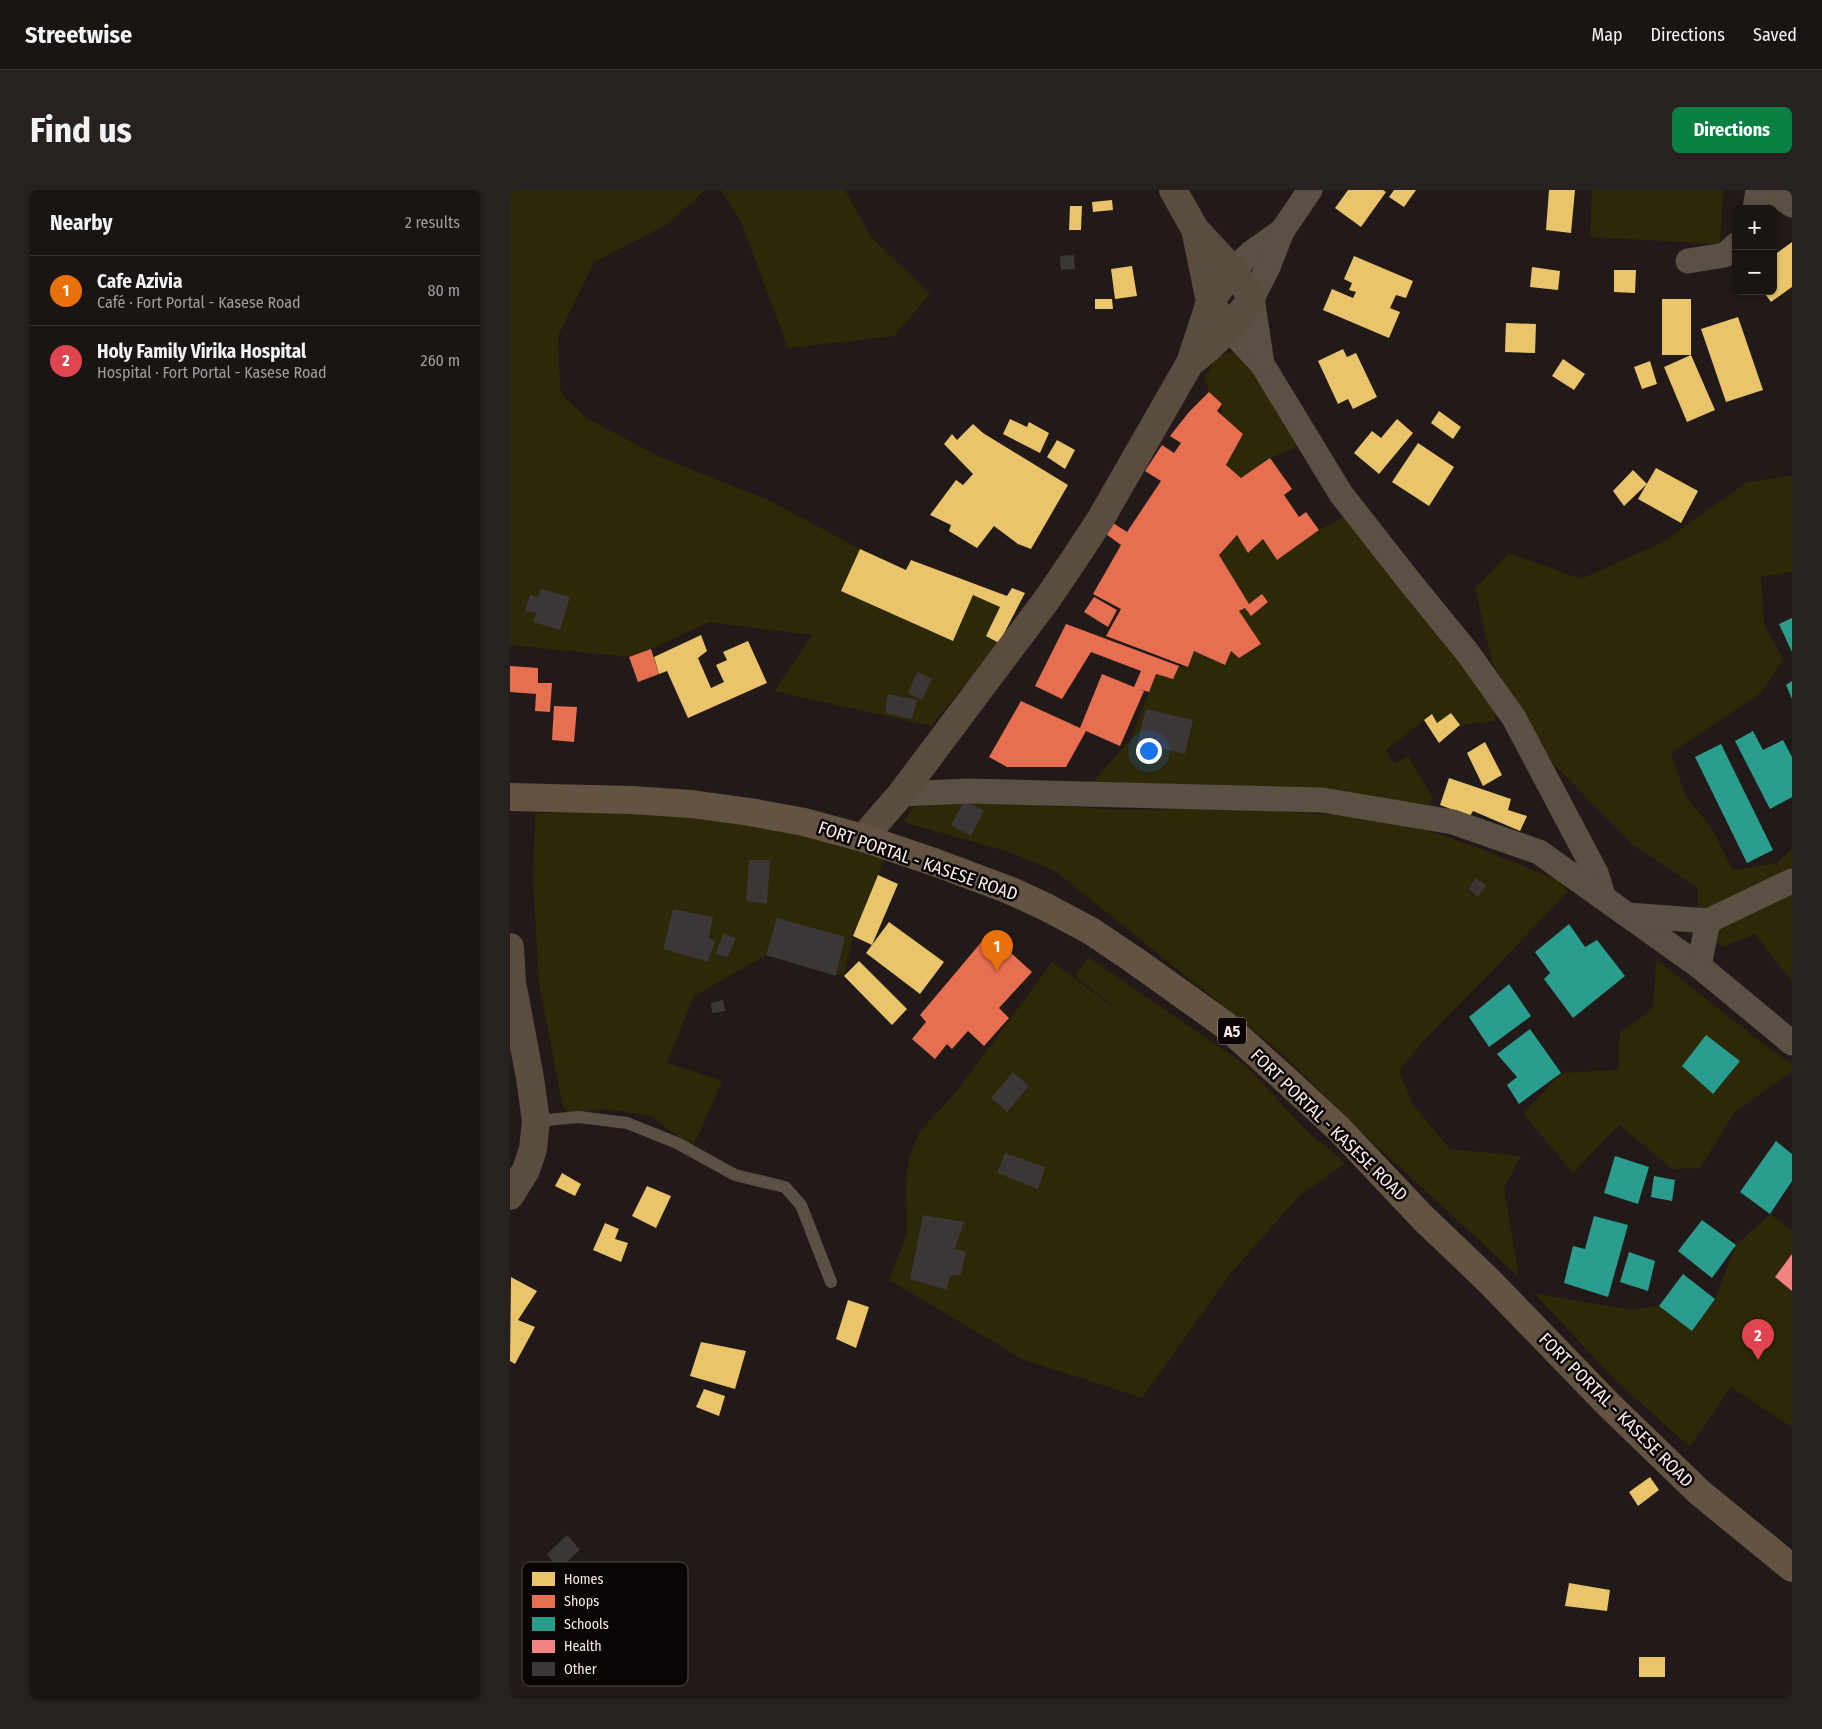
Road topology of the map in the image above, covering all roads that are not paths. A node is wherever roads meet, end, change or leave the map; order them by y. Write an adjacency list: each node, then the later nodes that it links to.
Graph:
1 (1172, 190): 7 (street)
2 (1310, 190): 8 (street)
3 (1758, 190): 5 (street)
4 (1770, 190): 6 (street)
5 (1756, 205)
6 (1792, 205)
7 (1195, 229): 11 (street); 13 (street)
8 (1282, 231): 11 (street); 12 (street)
9 (1732, 249): 10 (street)
10 (1688, 260)
11 (1233, 270): 12 (street); 13 (street)
12 (1252, 298): 14 (street); 16 (street)
13 (1210, 302): 14 (street); 15 (street)
14 (1229, 329): 15 (street); 16 (street)
15 (1190, 363): 17 (street)
16 (1262, 364): 21 (street)
17 (901, 794): 19 (street); 21 (street)
18 (510, 797): 19 (highway, FORT PORTAL - KASESE ROAD / A5)
19 (863, 838): 30 (highway, FORT PORTAL - KASESE ROAD / A5)
20 (1792, 880): 23 (street)
21 (1604, 898): 22 (street)
22 (1628, 915): 23 (street); 25 (street)
23 (1708, 921): 25 (street)
24 (510, 947): 27 (street)
25 (1699, 966): 26 (street)
26 (1792, 1043)
27 (536, 1121): 28 (street); 29 (lane)
28 (510, 1196)
29 (831, 1282)
30 (1792, 1568)

